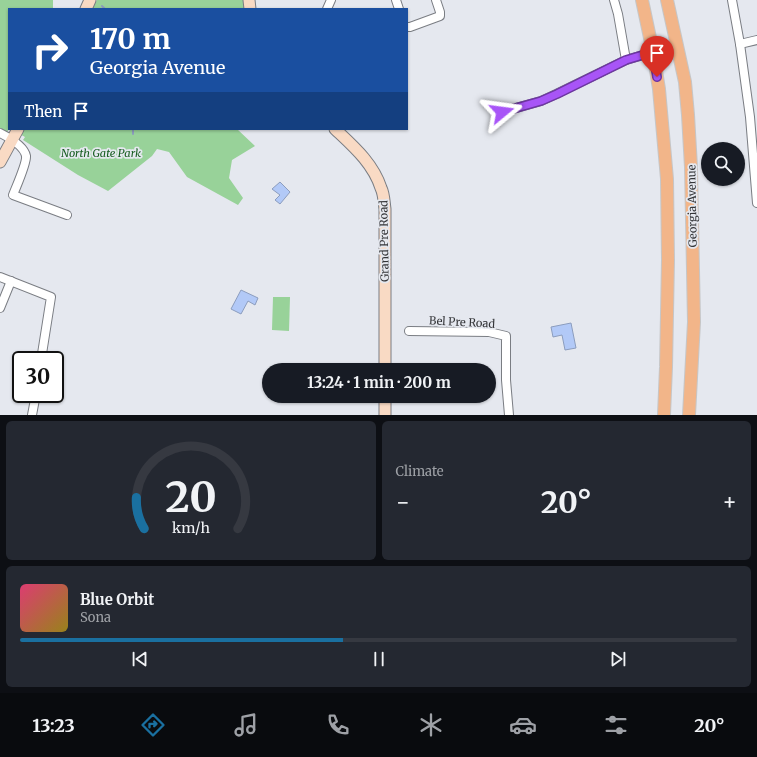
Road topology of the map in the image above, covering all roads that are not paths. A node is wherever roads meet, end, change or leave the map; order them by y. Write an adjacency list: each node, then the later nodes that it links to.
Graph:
1 (436, 0): 6 (street)
2 (614, 0): 10 (street)
3 (642, 0): 9 (main road)
4 (667, 0): 31 (main road, Georgia Avenue)
5 (732, 0): 8 (street)
6 (408, 27)
7 (757, 40): 8 (street)
8 (740, 44): 17 (street)
9 (653, 52): 10 (street); 30 (main road)
10 (626, 60): 11 (street)
11 (502, 112)
12 (17, 130): 15 (street)
13 (336, 130): 24 (street, Grand Pre Road)
14 (0, 133): 15 (street)
15 (12, 140): 16 (street); 18 (street)
16 (0, 162)
17 (757, 203)
18 (67, 215)
19 (0, 277): 20 (street)
20 (11, 281): 21 (street); 23 (street)
21 (0, 308)
22 (409, 331): 29 (street, Bel Pre Road)
23 (42, 351)
24 (385, 363)
25 (34, 403): 27 (street)
26 (385, 403): 28 (street)
27 (32, 415)
28 (385, 415)
29 (509, 415)
30 (664, 415)
31 (689, 415)

